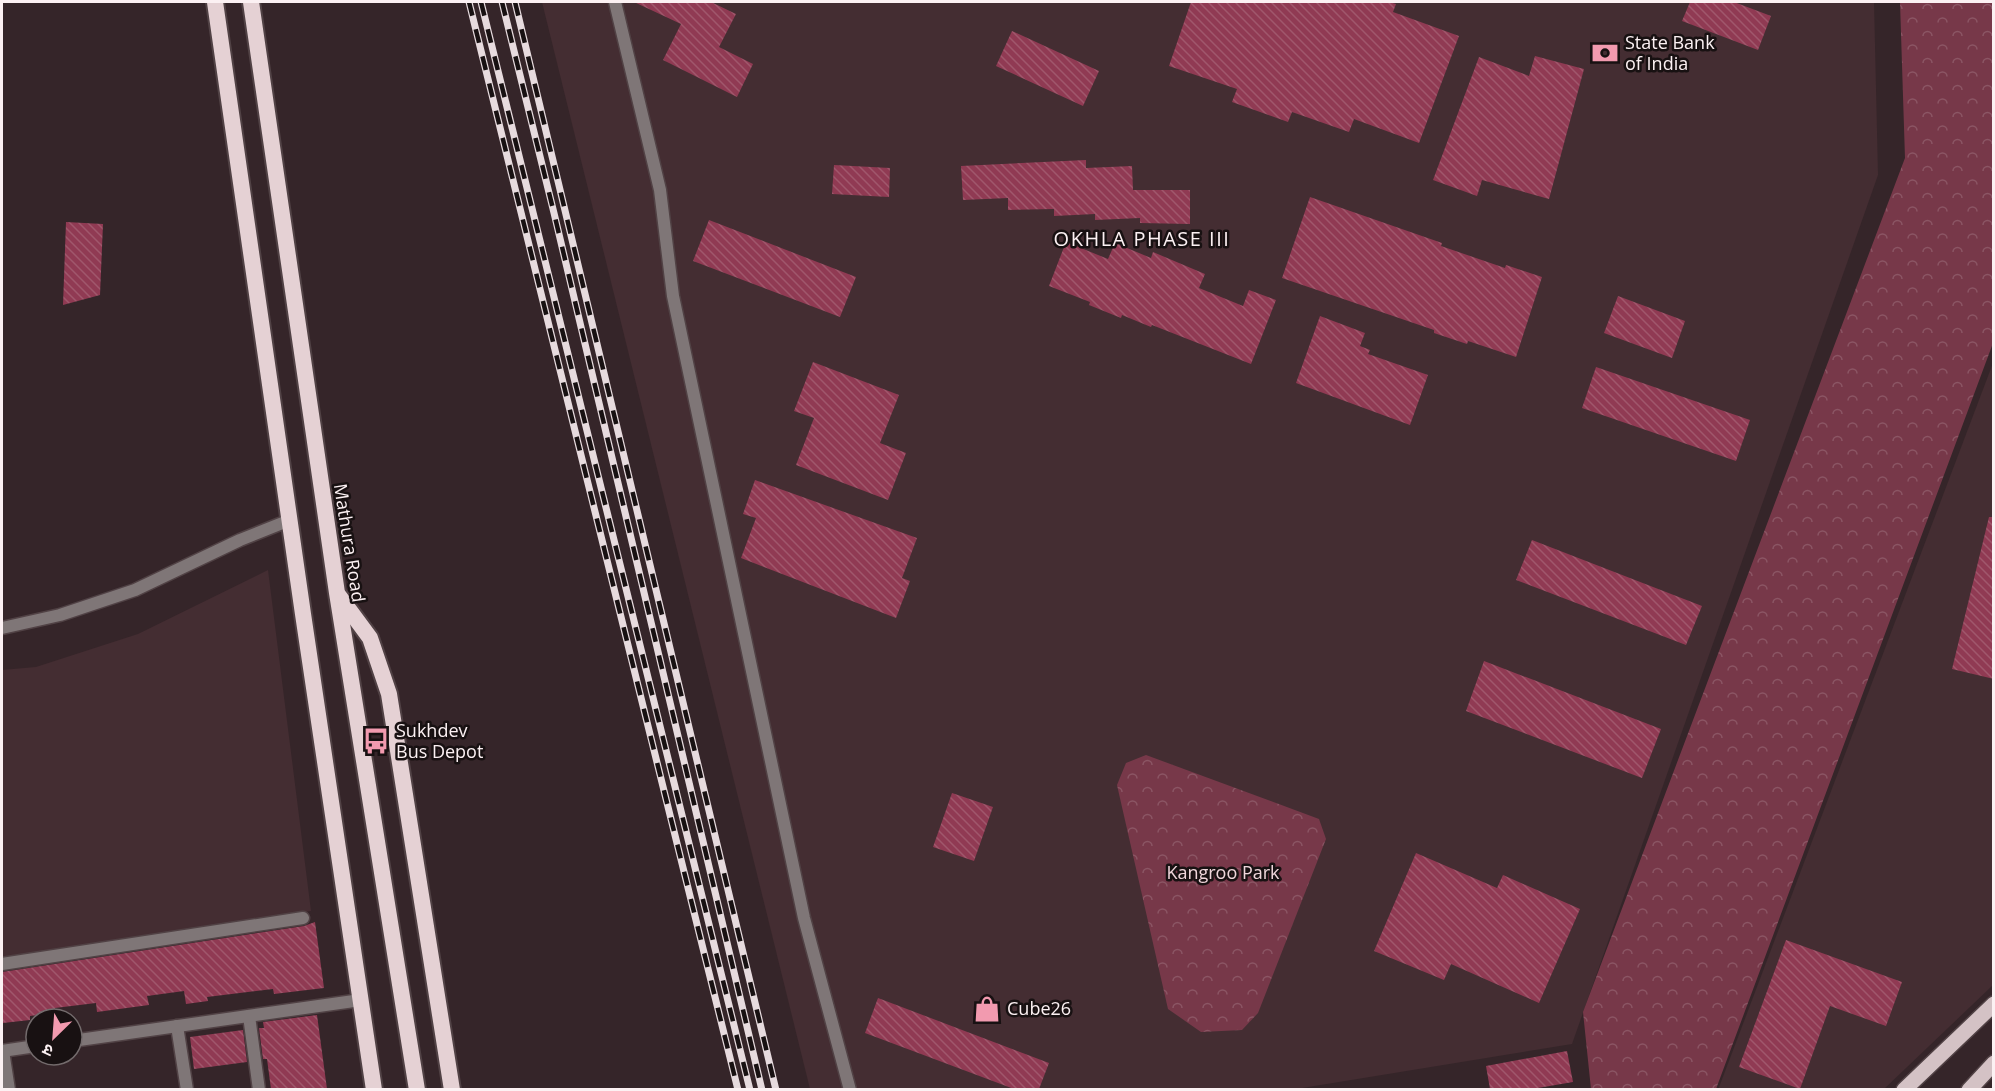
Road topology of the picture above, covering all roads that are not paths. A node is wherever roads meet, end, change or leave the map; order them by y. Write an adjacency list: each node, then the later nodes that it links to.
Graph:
1 (215, 2): 4 (highway)
2 (251, 2): 5 (highway, Mathura Road)
3 (615, 2): 23 (street)
4 (290, 520): 6 (street); 9 (highway)
5 (337, 592): 21 (highway, Mathura Road); 22 (highway)
6 (2, 628)
7 (303, 918): 8 (street)
8 (2, 964)
9 (361, 1000): 11 (street); 20 (highway)
10 (1994, 1004): 24 (main road)
11 (249, 1016): 12 (street); 19 (street)
12 (177, 1026): 13 (street); 18 (street)
13 (84, 1039)
14 (24, 1048): 15 (street)
15 (2, 1051): 17 (street)
16 (1994, 1063): 25 (main road)
17 (9, 1089)
18 (187, 1089)
19 (259, 1089)
20 (374, 1089)
21 (417, 1089)
22 (452, 1089)
23 (850, 1089)
24 (1904, 1089)
25 (1969, 1089)

